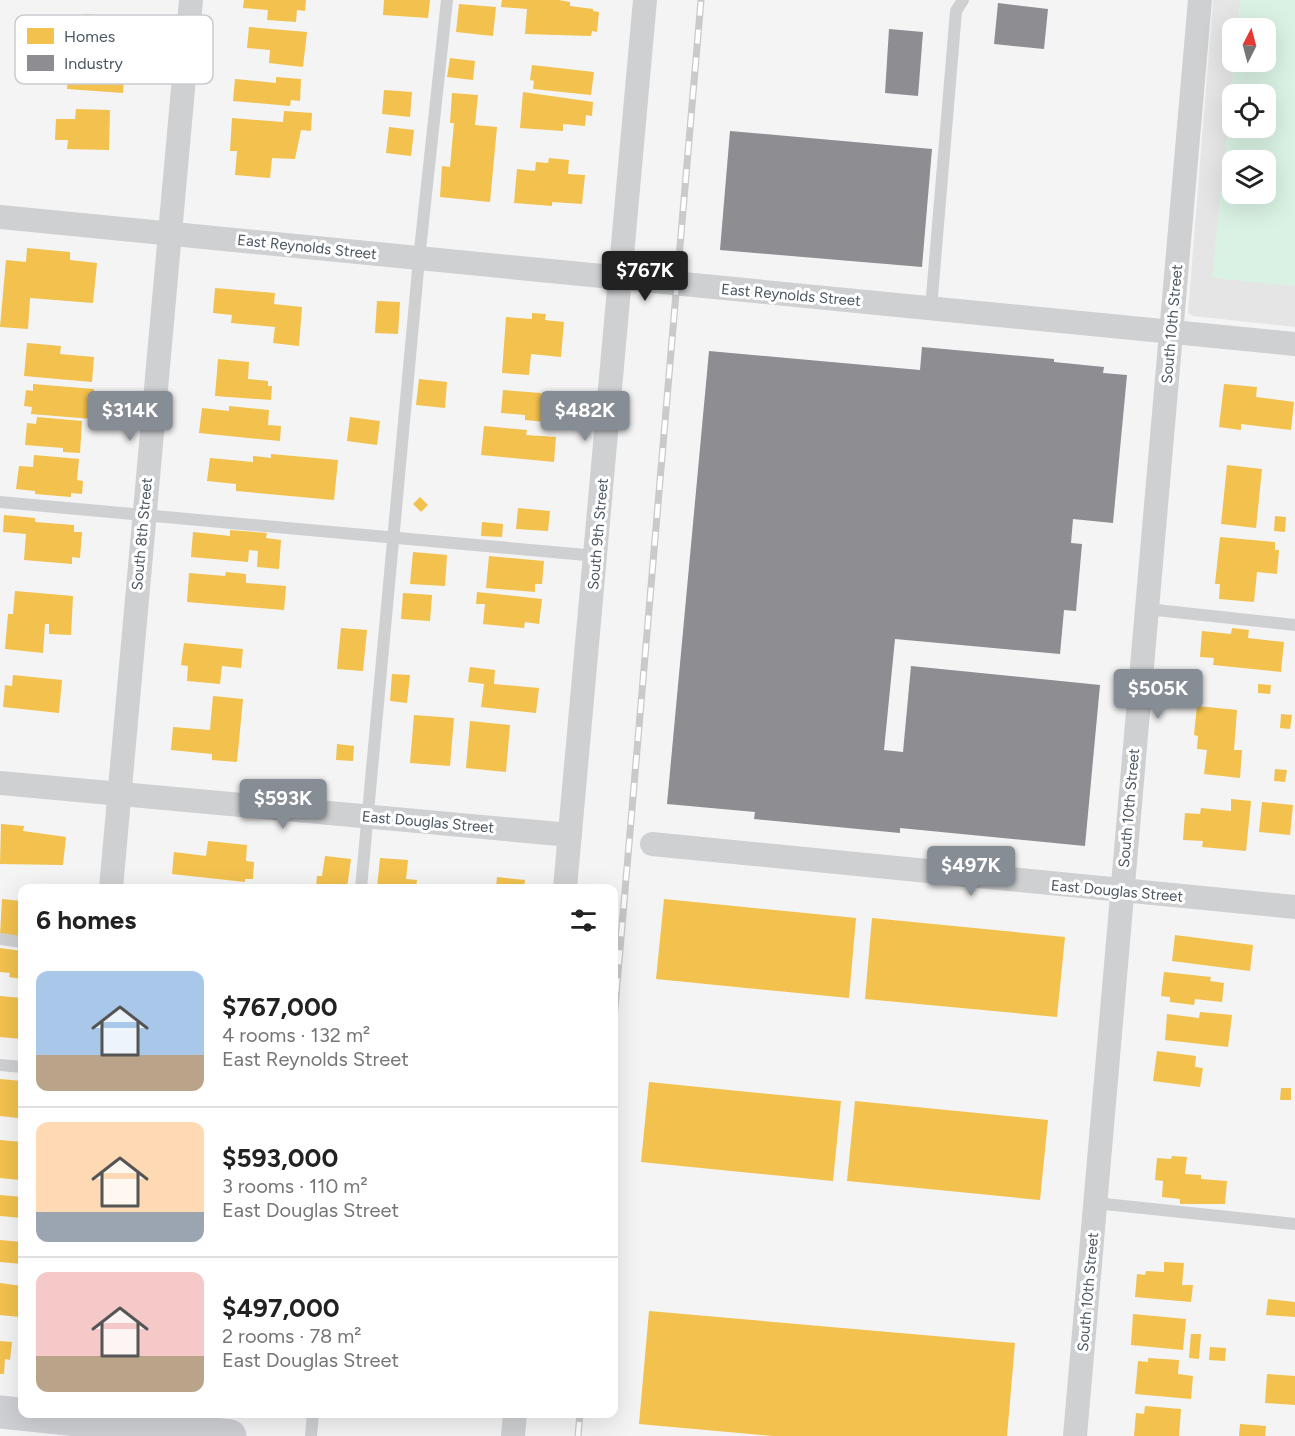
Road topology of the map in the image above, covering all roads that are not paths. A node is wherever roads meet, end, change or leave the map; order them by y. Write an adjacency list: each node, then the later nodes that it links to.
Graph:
1 (190, 0): 6 (street, South 8th Street)
2 (447, 0): 10 (lane)
3 (645, 0): 11 (street, South 9th Street)
4 (963, 0): 12 (lane)
5 (1195, 0): 13 (street, South 10th Street)
6 (189, 15)
7 (183, 84): 9 (street, South 8th Street)
8 (0, 217): 9 (street, East Reynolds Street)
9 (171, 232): 10 (street, East Reynolds Street); 16 (street, South 8th Street)
10 (419, 260): 11 (street, East Reynolds Street); 17 (lane)
11 (619, 279): 12 (street, East Reynolds Street); 18 (street, South 9th Street)
12 (931, 308): 13 (street, East Reynolds Street)
13 (1172, 331): 14 (street, East Reynolds Street); 19 (street, South 10th Street)
14 (1295, 344)
15 (0, 502): 16 (lane)
16 (144, 515): 17 (lane); 22 (street, South 8th Street)
17 (394, 537): 18 (lane); 23 (lane)
18 (597, 556): 24 (street, South 9th Street)
19 (1147, 609): 20 (lane); 29 (street, South 10th Street)
20 (1295, 625)
21 (0, 783): 22 (street, East Douglas Street)
22 (120, 793): 23 (street, East Douglas Street); 26 (street, South 8th Street)
23 (368, 817): 24 (street, East Douglas Street); 27 (lane)
24 (570, 835): 28 (street, South 9th Street)
25 (652, 844): 29 (street, East Douglas Street)
26 (111, 884)
27 (361, 884)
28 (565, 884)
29 (1122, 892): 30 (street, East Douglas Street); 35 (street, South 10th Street)
30 (1295, 907)
31 (0, 939): 32 (lane)
32 (18, 941)
33 (0, 1065): 34 (lane)
34 (18, 1067)
35 (1095, 1203): 36 (lane); 46 (street, South 10th Street)
36 (1295, 1224)
37 (0, 1412): 38 (main road)
38 (18, 1415)
39 (33, 1418): 42 (main road)
40 (313, 1418): 44 (lane)
41 (515, 1418): 45 (street)
42 (60, 1423): 43 (main road)
43 (231, 1436)
44 (311, 1436)
45 (513, 1436)
46 (1075, 1436)

